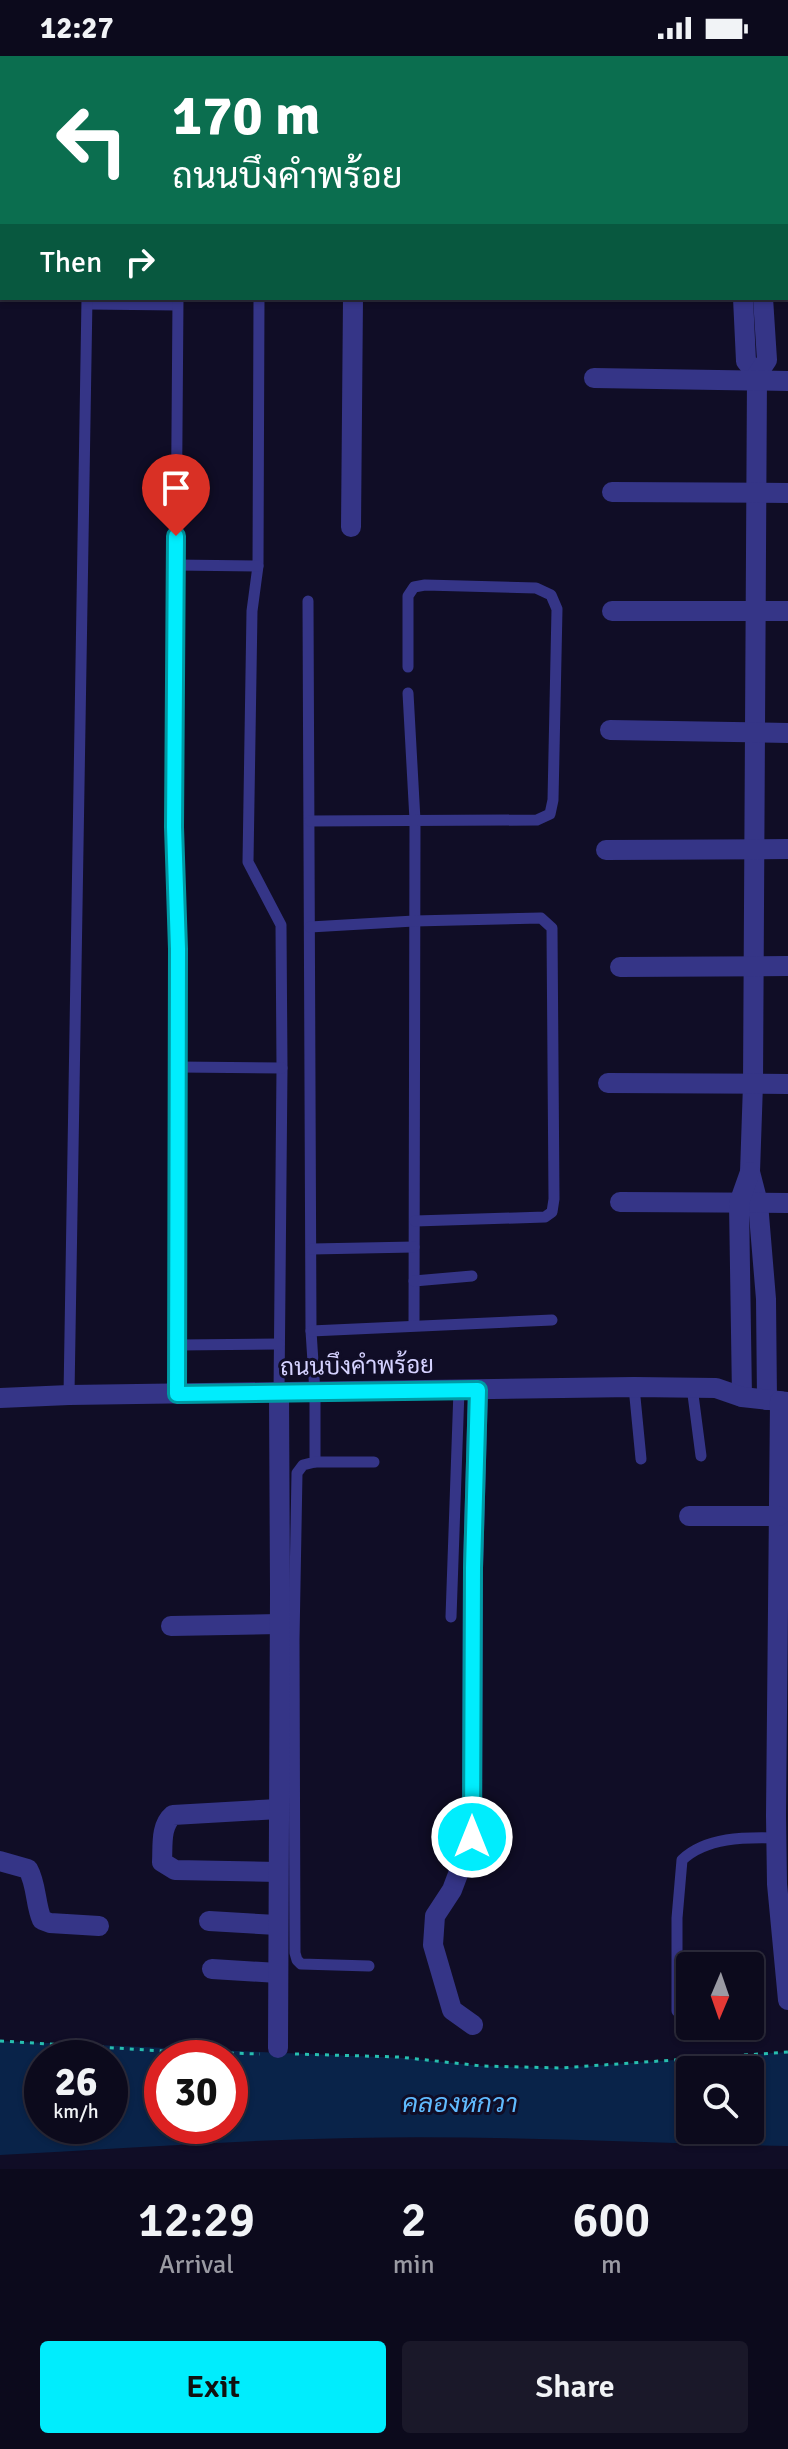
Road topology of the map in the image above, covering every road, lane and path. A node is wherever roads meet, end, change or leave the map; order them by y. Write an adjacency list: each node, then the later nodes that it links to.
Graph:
1 (259, 300): 15 (lane)
2 (353, 300): 13 (street)
3 (743, 300): 8 (street)
4 (763, 300): 8 (street)
5 (87, 301): 6 (lane); 64 (lane)
6 (178, 302): 14 (lane)
7 (594, 378): 8 (street)
8 (757, 378): 9 (street); 11 (street)
9 (788, 381)
10 (612, 492): 11 (street)
11 (756, 492): 12 (street); 18 (street)
12 (788, 493)
13 (351, 527)
14 (176, 565): 15 (lane); 35 (lane)
15 (258, 566): 36 (lane)
16 (308, 601): 26 (lane)
17 (612, 611): 18 (street)
18 (755, 611): 19 (street); 23 (street)
19 (788, 611)
20 (408, 667): 25 (lane)
21 (408, 693): 25 (lane)
22 (610, 730): 23 (street)
23 (755, 733): 24 (street); 27 (street)
24 (788, 733)
25 (415, 820): 26 (lane); 30 (lane)
26 (310, 821): 31 (lane)
27 (754, 849): 28 (street); 29 (street); 32 (street)
28 (788, 849)
29 (606, 850)
30 (414, 921): 31 (lane); 43 (lane); 43 (lane)
31 (310, 927): 45 (lane)
32 (753, 966): 33 (street); 34 (street); 38 (street)
33 (788, 966)
34 (620, 967)
35 (178, 1067): 36 (lane); 54 (lane)
36 (282, 1068): 53 (lane)
37 (608, 1083): 38 (street)
38 (753, 1084): 39 (street); 41 (street)
39 (788, 1084)
40 (620, 1202): 41 (street)
41 (748, 1203): 42 (street); 48 (street); 49 (street)
42 (788, 1203)
43 (415, 1221): 44 (lane)
44 (414, 1247): 45 (lane); 47 (lane)
45 (312, 1249): 52 (lane)
46 (472, 1276): 47 (lane)
47 (414, 1281): 51 (lane)
48 (766, 1299): 49 (street); 56 (street)
49 (742, 1301): 55 (street)
50 (552, 1320): 51 (lane)
51 (414, 1325): 52 (lane)
52 (311, 1331): 61 (lane)
53 (279, 1344): 54 (lane); 63 (lane)
54 (177, 1345): 62 (lane)
55 (742, 1376): 56 (street, ถนนบึงคำพร้อย); 59 (street, ถนนบึงคำพร้อย); 65 (street)
56 (778, 1377): 67 (street)
57 (634, 1387): 58 (street, ถนนบึงคำพร้อย); 60 (street, ถนนบึงคำพร้อย); 69 (lane)
58 (692, 1387): 59 (street, ถนนบึงคำพร้อย); 68 (lane)
59 (716, 1388): 65 (street, ถนนบึงคำพร้อย)
60 (469, 1390): 61 (street, ถนนบึงคำพร้อย); 74 (lane); 89 (street)
61 (315, 1393): 63 (street, ถนนบึงคำพร้อย); 70 (lane)
62 (177, 1394): 63 (street, ถนนบึงคำพร้อย); 64 (street, ถนนบึงคำพร้อย)
63 (279, 1394): 75 (street)
64 (69, 1395): 66 (street, ถนนบึงคำพร้อย)
65 (742, 1397): 67 (street, ถนนบึงคำพร้อย)
66 (0, 1398)
67 (778, 1401): 73 (street)
68 (701, 1456)
69 (641, 1459)
70 (315, 1462): 71 (lane); 85 (lane)
71 (374, 1462)
72 (689, 1516): 73 (street)
73 (779, 1516): 78 (street)
74 (451, 1617)
75 (279, 1624): 76 (street); 77 (street)
76 (171, 1626)
77 (278, 1809): 80 (street); 80 (street)
78 (777, 1838): 84 (lane); 88 (street)
79 (0, 1861): 83 (street)
80 (278, 1872): 82 (street)
81 (209, 1921): 82 (street)
82 (277, 1925): 87 (street)
83 (99, 1926)
84 (677, 1952)
85 (369, 1966)
86 (212, 1969): 87 (street)
87 (278, 1973): 91 (street)
88 (788, 2000)
89 (473, 2025)
90 (0, 2041): 91 (path)
91 (280, 2052): 92 (path)
92 (788, 2052)

